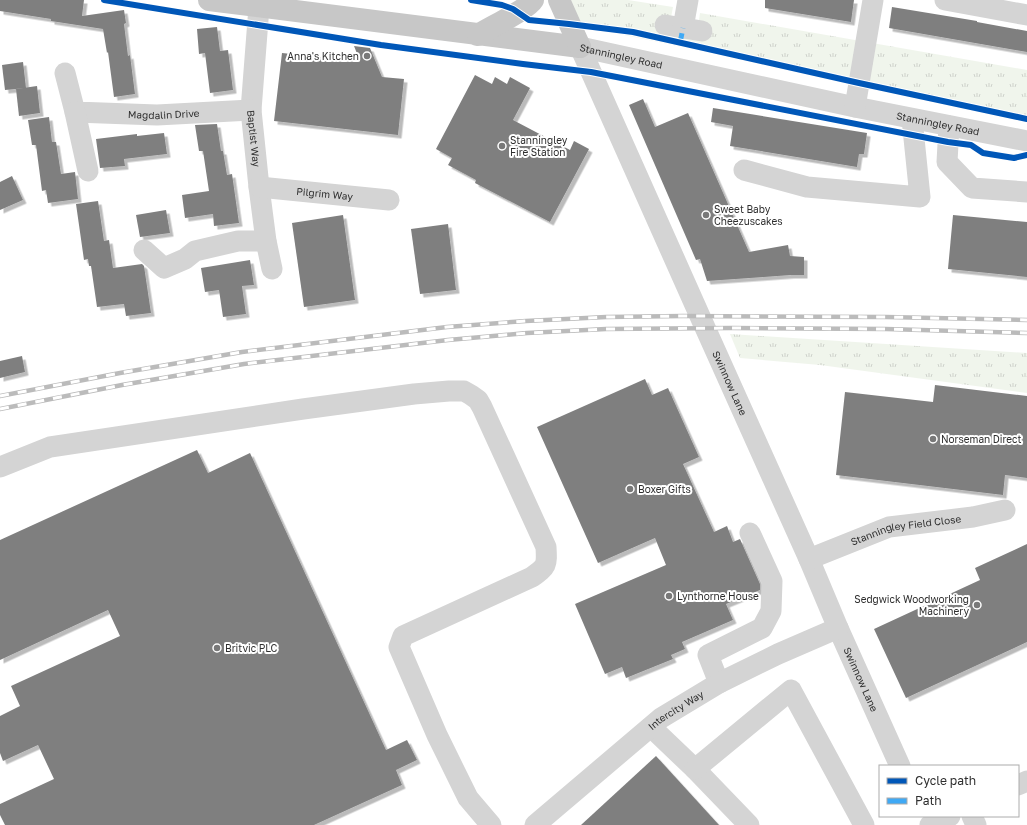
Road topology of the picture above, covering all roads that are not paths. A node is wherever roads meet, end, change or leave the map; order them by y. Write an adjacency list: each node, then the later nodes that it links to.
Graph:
1 (209, 0): 7 (main road, Stanningley Road)
2 (533, 0): 10 (main road)
3 (559, 0): 11 (main road, Swinnow Lane)
4 (688, 0): 9 (street)
5 (873, 0): 13 (street)
6 (946, 0): 8 (street)
7 (259, 7): 10 (main road, Stanningley Road); 14 (street, Baptist Way)
8 (1027, 15)
9 (683, 28)
10 (478, 35): 11 (main road, Stanningley Road)
11 (580, 48): 13 (street, Stanningley Road); 30 (street, Swinnow Lane)
12 (65, 73): 15 (street)
13 (855, 107): 16 (street, Stanningley Road)
14 (252, 110): 15 (street, Magdalin Drive); 21 (street, Baptist Way)
15 (75, 112): 19 (street)
16 (912, 118): 17 (street, Stanningley Road); 20 (street)
17 (949, 126): 18 (street, Stanningley Road); 22 (street)
18 (1027, 141)
19 (88, 170)
20 (744, 170)
21 (259, 188): 23 (street, Pilgrim Way); 24 (street, Baptist Way)
22 (1027, 192)
23 (390, 200)
24 (266, 241): 25 (street); 26 (street, Baptist Way)
25 (144, 250)
26 (272, 269)
27 (0, 468): 37 (street)
28 (1005, 510): 30 (street, Stanningley Field Close)
29 (750, 533): 32 (street)
30 (810, 559): 31 (street, Swinnow Lane)
31 (838, 628): 32 (street, Intercity Way); 34 (street, Swinnow Lane)
32 (720, 683): 33 (street, Intercity Way)
33 (651, 728): 35 (street); 38 (street, Intercity Way)
34 (900, 765)
35 (696, 769): 39 (street); 40 (street)
36 (948, 817): 41 (street)
37 (491, 825)
38 (535, 825)
39 (749, 825)
40 (864, 825)
41 (928, 825)

